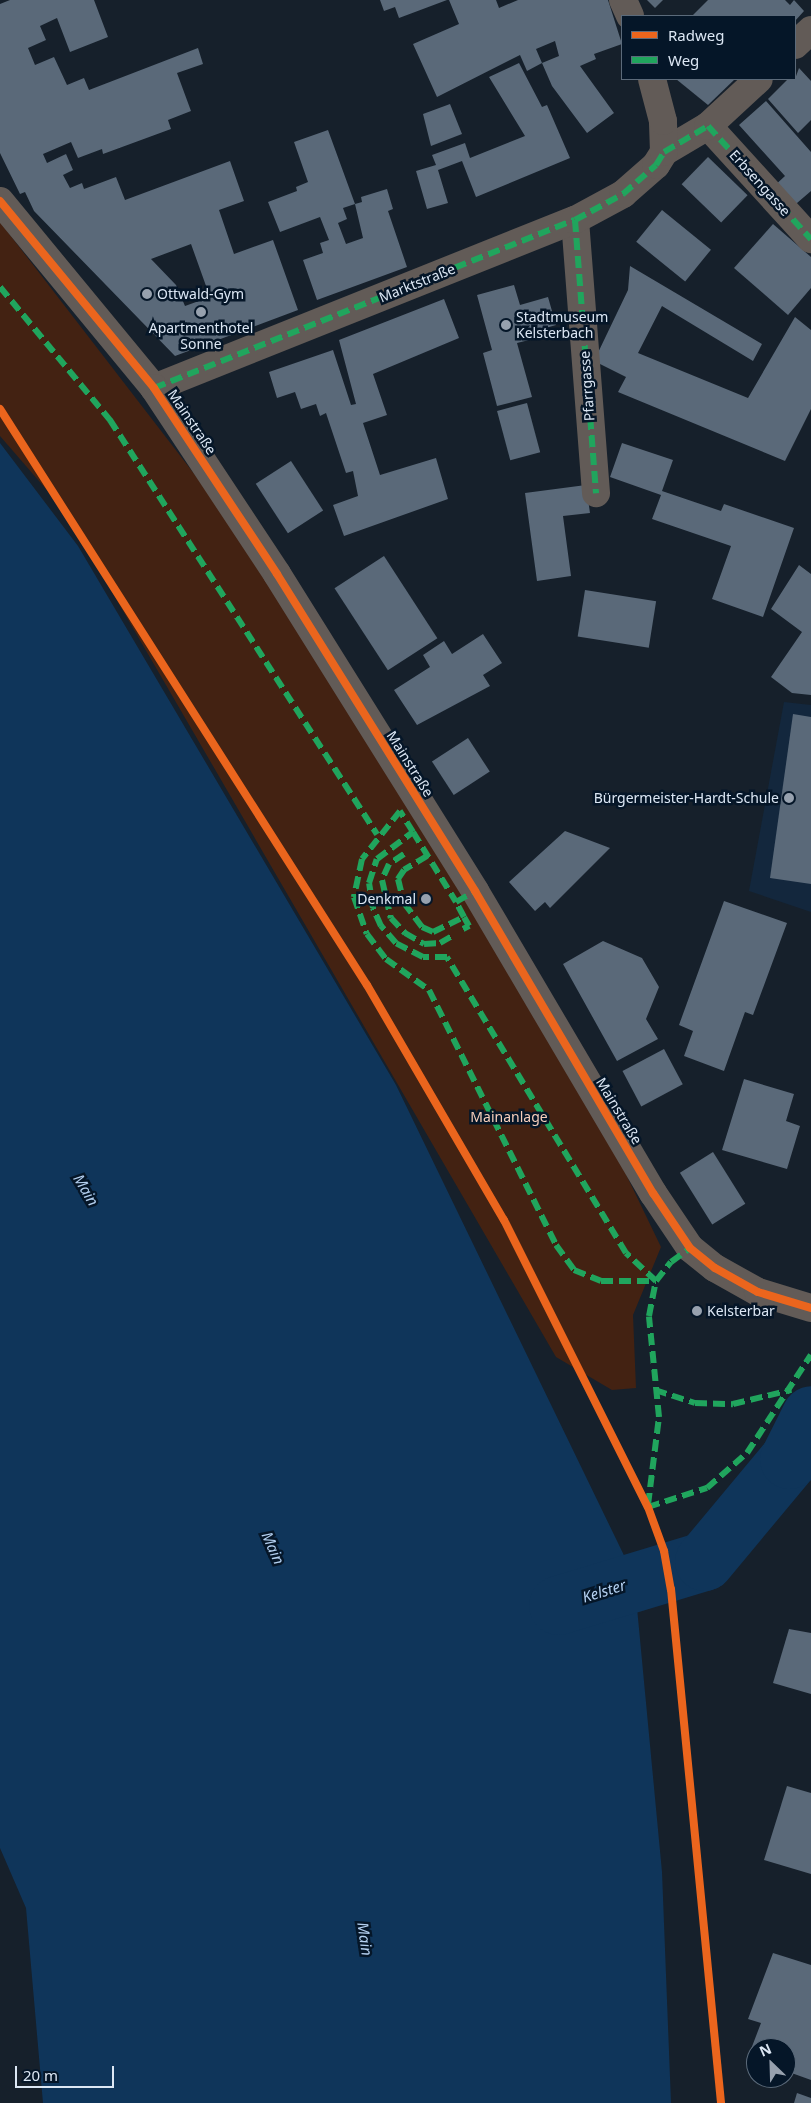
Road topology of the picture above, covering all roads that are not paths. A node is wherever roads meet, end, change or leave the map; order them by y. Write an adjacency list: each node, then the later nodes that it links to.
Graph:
1 (623, 0): 2 (street)
2 (630, 15)
3 (811, 30): 4 (street)
4 (796, 44)
5 (652, 80): 8 (street)
6 (758, 80): 7 (street)
7 (708, 126): 8 (street); 11 (street, Erbsengasse)
8 (664, 152): 10 (street, Marktstraße)
9 (0, 201): 12 (street, Mainstraße)
10 (575, 220): 12 (street, Marktstraße); 13 (street, Pfarrgasse)
11 (811, 239)
12 (154, 388): 14 (street, Mainstraße)
13 (596, 493)
14 (811, 1308)

